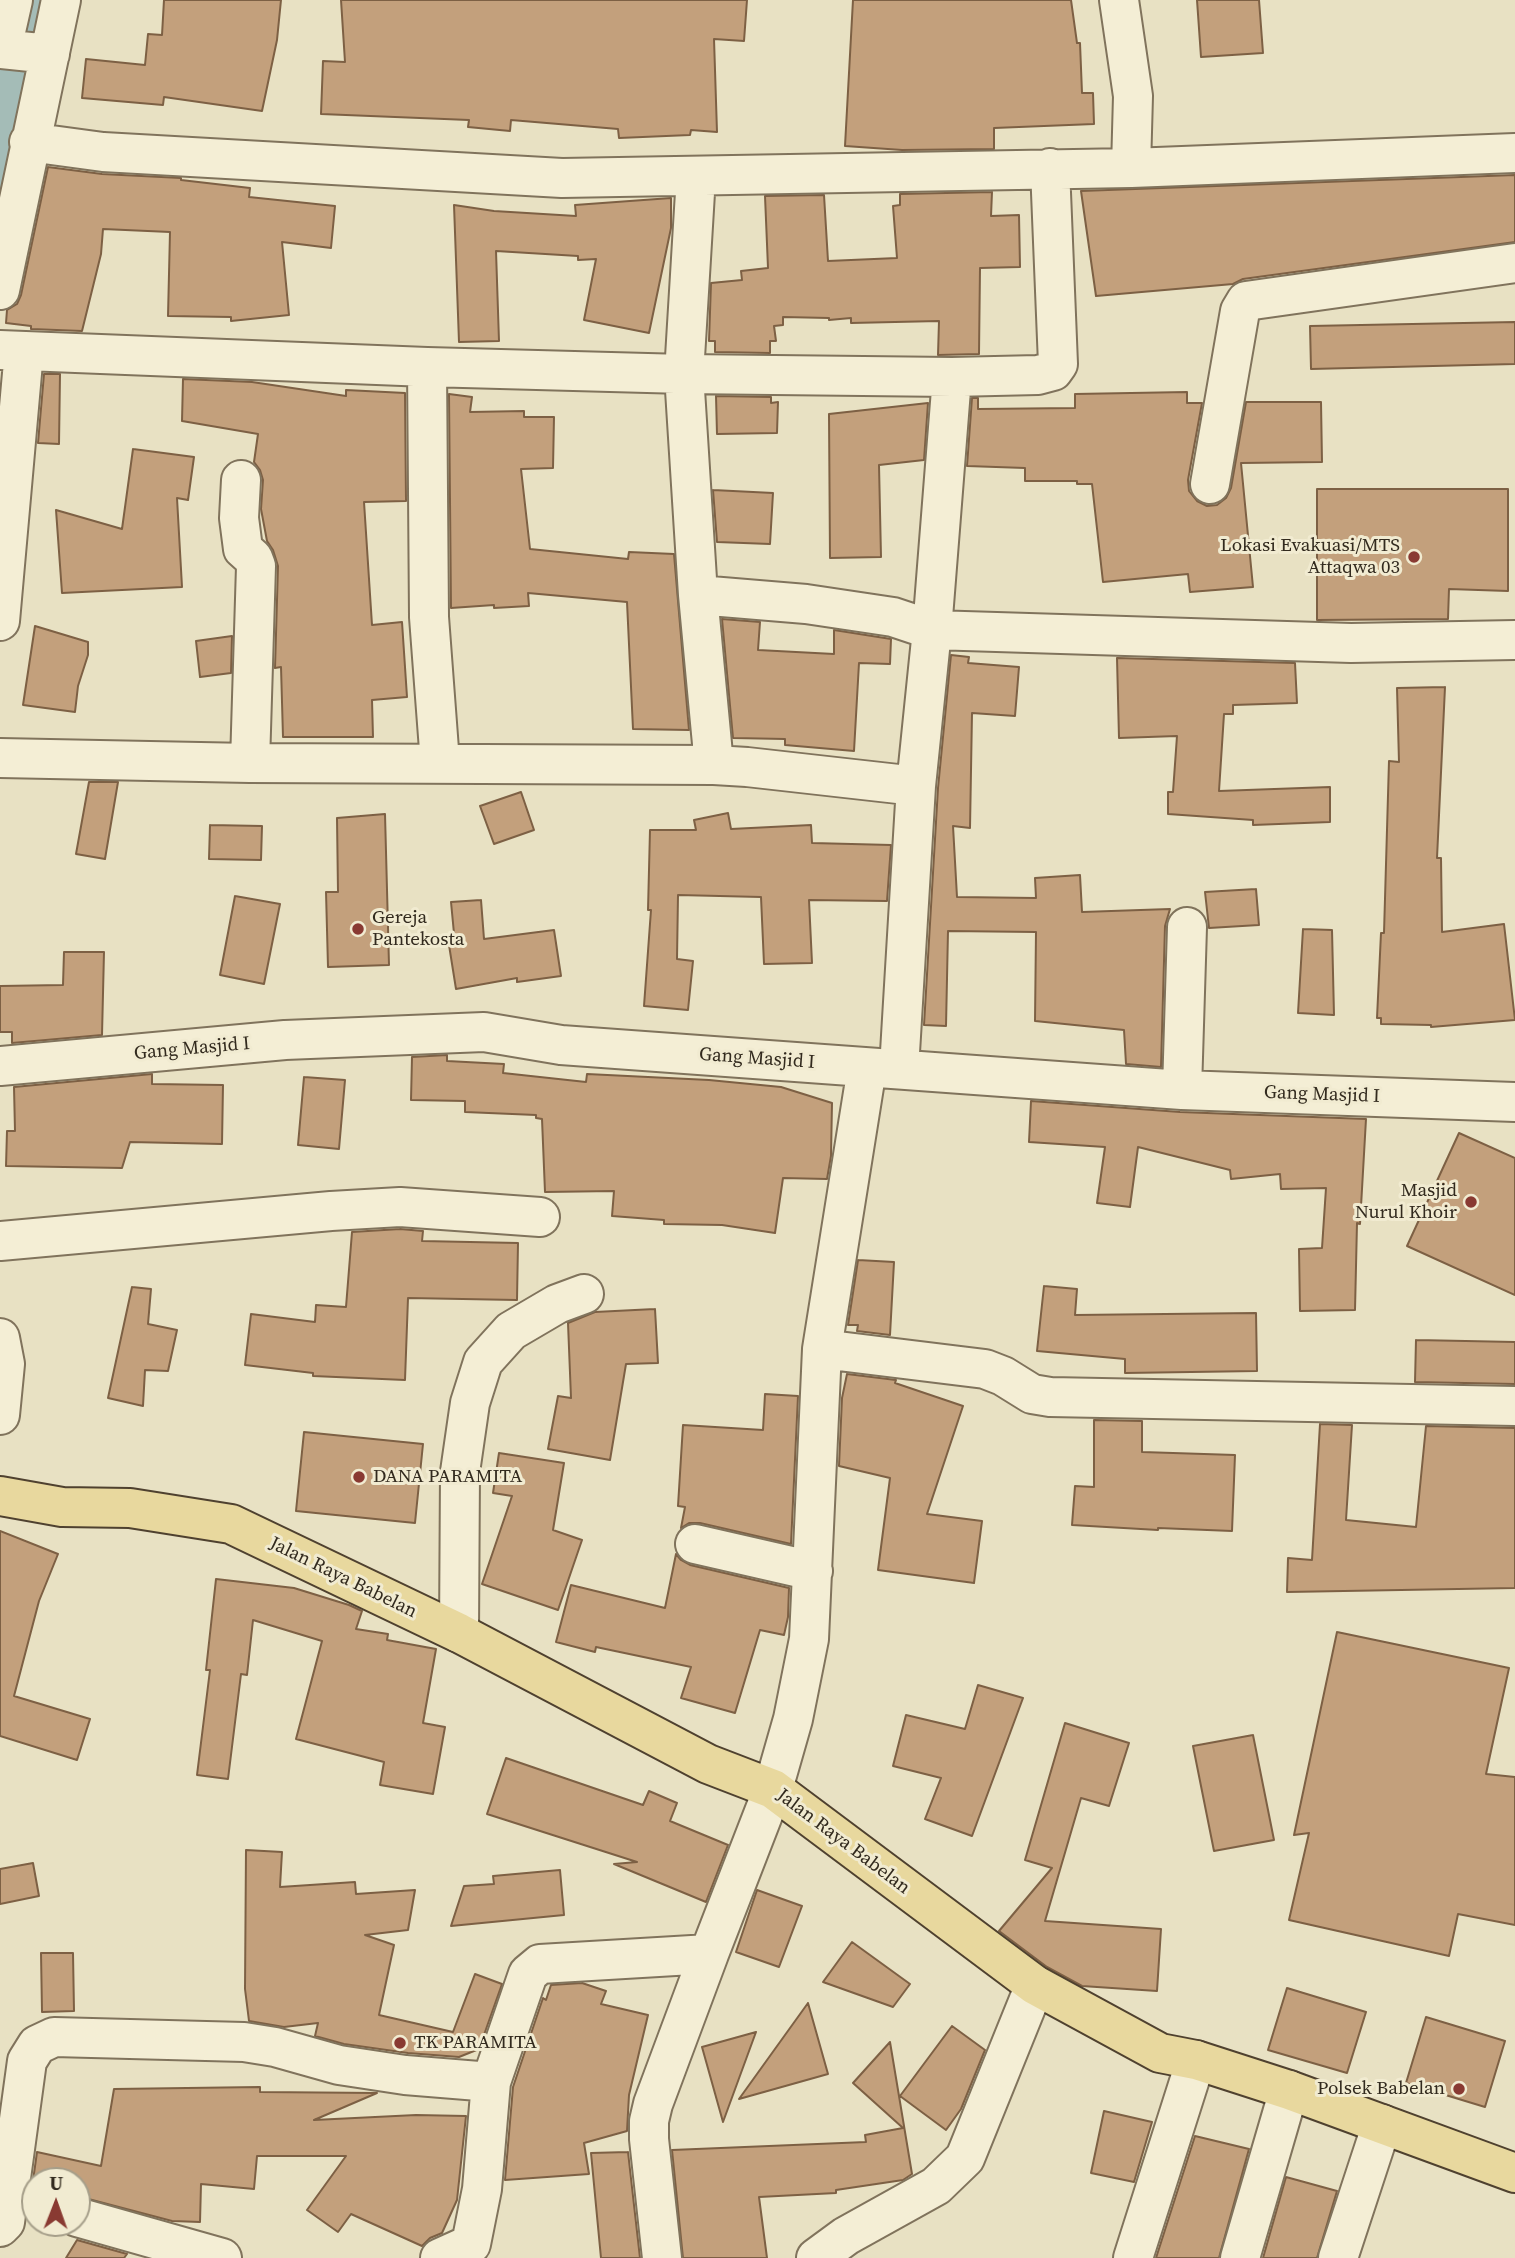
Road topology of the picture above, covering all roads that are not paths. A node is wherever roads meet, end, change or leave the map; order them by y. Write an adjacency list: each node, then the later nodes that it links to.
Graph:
1 (13, 0): 4 (street)
2 (61, 0): 4 (street)
3 (1119, 0): 8 (street)
4 (20, 50): 5 (street)
5 (29, 142): 9 (street); 11 (street)
6 (1515, 153): 8 (street)
7 (1050, 168): 8 (street); 9 (street); 15 (street)
8 (1131, 168)
9 (696, 176): 14 (street)
10 (1515, 263): 17 (street)
11 (0, 290)
12 (12, 350): 13 (street); 19 (street)
13 (427, 367): 14 (street); 24 (street)
14 (684, 374): 15 (street); 18 (street)
15 (952, 376): 20 (street)
16 (241, 480): 23 (street)
17 (1210, 484)
18 (698, 595): 20 (street); 25 (street)
19 (0, 621)
20 (932, 631): 21 (street); 26 (street)
21 (1515, 640)
22 (0, 758): 23 (street)
23 (250, 762): 24 (street)
24 (440, 763): 25 (street)
25 (714, 765): 26 (street)
26 (916, 786): 29 (street)
27 (1187, 927): 30 (street)
28 (0, 1066): 29 (street, Gang Masjid I)
29 (883, 1069): 30 (street, Gang Masjid I); 36 (street)
30 (1182, 1090): 31 (street, Gang Masjid I)
31 (1515, 1102)
32 (540, 1217): 33 (street)
33 (0, 1241)
34 (584, 1294): 42 (street)
35 (0, 1338): 38 (street)
36 (822, 1349): 37 (street); 41 (street)
37 (1515, 1406)
38 (0, 1415)
39 (0, 1496): 42 (main road, Jalan Raya Babelan)
40 (695, 1544): 41 (street)
41 (813, 1572): 43 (street)
42 (459, 1633): 43 (main road, Jalan Raya Babelan)
43 (773, 1789): 44 (street); 45 (main road, Jalan Raya Babelan)
44 (709, 1954): 47 (street); 55 (street)
45 (1035, 1985): 46 (main road, Jalan Raya Babelan); 56 (street)
46 (1196, 2060): 48 (main road, Jalan Raya Babelan); 57 (street)
47 (491, 2082): 51 (street); 54 (street)
48 (1289, 2090): 49 (main road, Jalan Raya Babelan); 58 (street)
49 (1382, 2124): 50 (main road, Jalan Raya Babelan); 59 (street)
50 (1515, 2173)
51 (15, 2209)
52 (91, 2221): 53 (street)
53 (222, 2258)
54 (440, 2258)
55 (662, 2258)
56 (817, 2258)
57 (1133, 2258)
58 (1240, 2258)
59 (1338, 2258)

